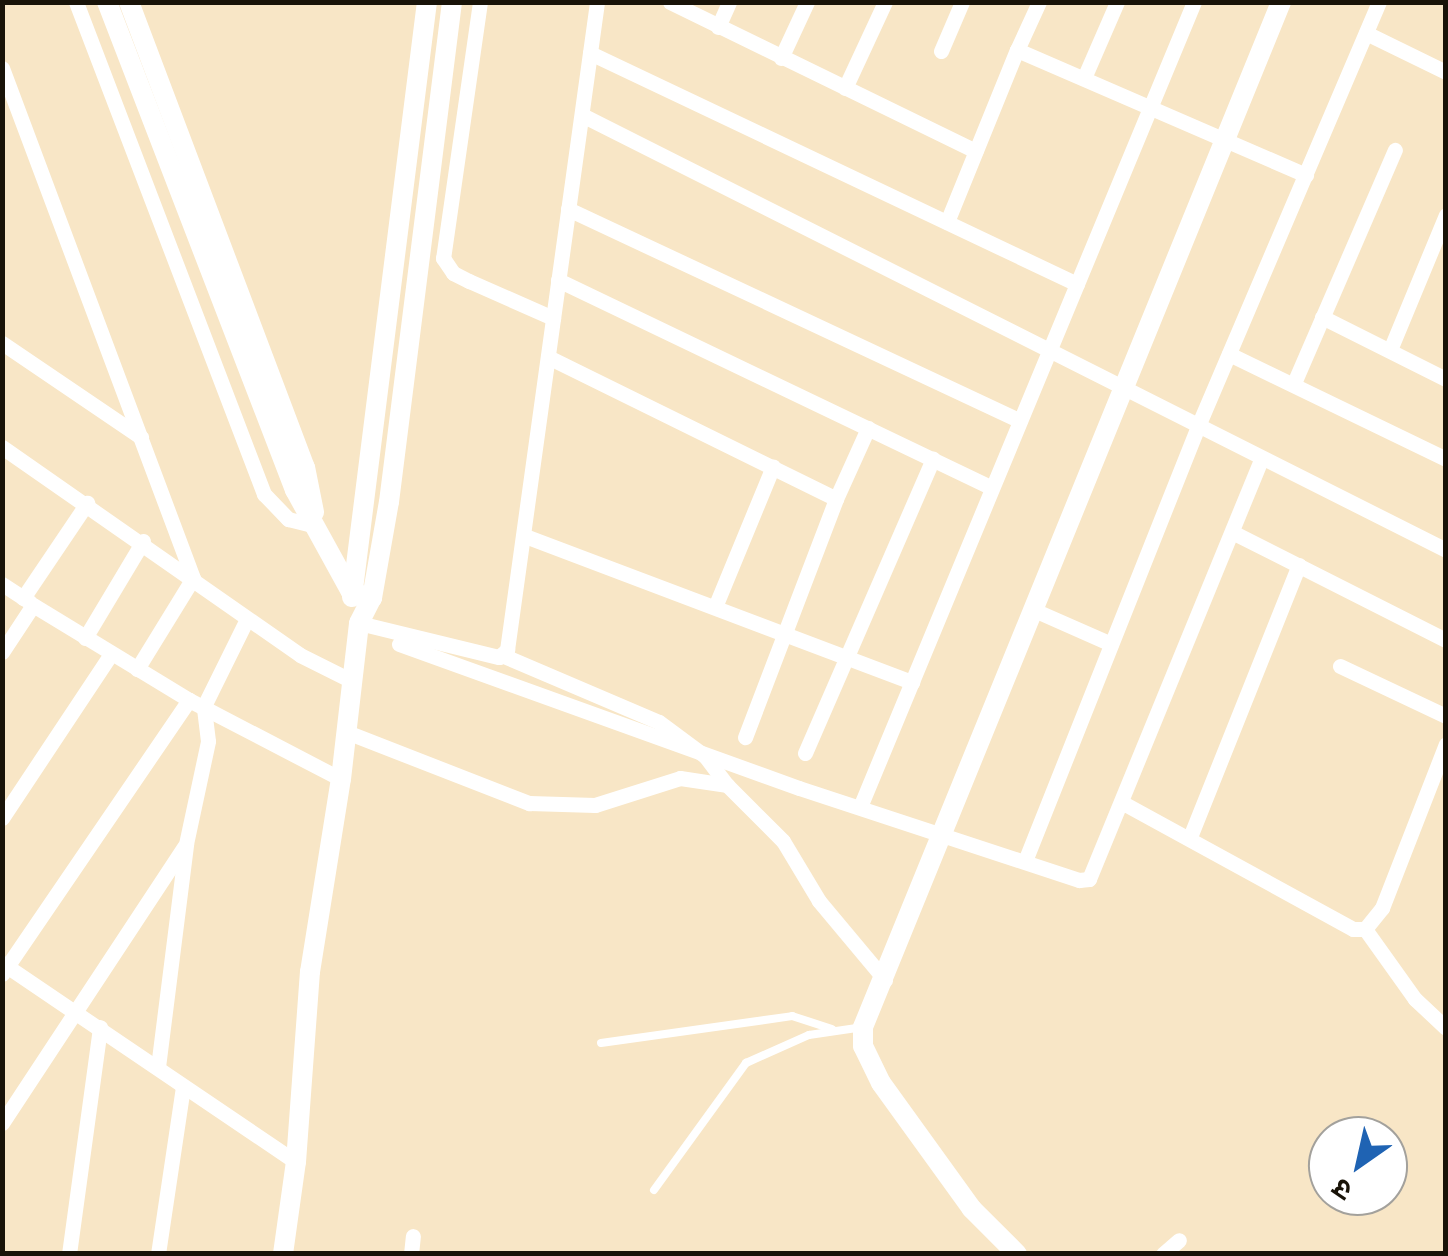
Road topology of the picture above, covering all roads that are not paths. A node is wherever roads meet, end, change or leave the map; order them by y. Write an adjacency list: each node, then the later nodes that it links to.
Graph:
1 (76, 2): 63 (street)
2 (108, 2): 63 (street)
3 (129, 2): 63 (street)
4 (427, 2): 71 (street)
5 (452, 2): 37 (street)
6 (480, 2): 38 (street)
7 (597, 2): 22 (street)
8 (670, 2): 18 (street)
9 (730, 2): 18 (street)
10 (807, 2): 23 (street)
11 (885, 2): 27 (street)
12 (962, 2): 21 (street)
13 (1039, 2): 20 (street)
14 (1117, 2): 26 (street)
15 (1194, 2): 28 (street)
16 (1281, 2): 30 (street)
17 (1379, 2): 19 (street)
18 (718, 27): 23 (street)
19 (1366, 32): 25 (street); 33 (street)
20 (1018, 50): 26 (street); 32 (street)
21 (940, 52)
22 (590, 53): 29 (street); 36 (street)
23 (782, 58): 27 (street)
24 (2, 68): 54 (street)
25 (1446, 72)
26 (1084, 78): 28 (street)
27 (845, 88): 32 (street)
28 (1151, 106): 30 (street); 40 (street)
29 (582, 114): 34 (street); 44 (street)
30 (1227, 139): 33 (street); 50 (street)
31 (1395, 150): 41 (street)
32 (976, 152): 36 (street)
33 (1306, 175): 46 (street)
34 (568, 209): 39 (street); 51 (street)
35 (1446, 215): 45 (street)
36 (947, 222): 40 (street)
37 (419, 265): 38 (street); 72 (street)
38 (446, 266): 42 (street)
39 (558, 280): 42 (street); 53 (street)
40 (1077, 284): 44 (street)
41 (1322, 317): 45 (street); 49 (street)
42 (553, 318): 47 (street)
43 (2, 343): 54 (street)
44 (1046, 350): 50 (street); 51 (street)
45 (1390, 350): 48 (street)
46 (1229, 354): 49 (street); 52 (street)
47 (548, 357): 59 (street); 65 (street)
48 (1446, 379)
49 (1294, 383): 58 (street)
50 (1122, 388): 52 (street); 75 (street)
51 (1020, 421): 60 (street)
52 (1198, 426): 56 (street); 82 (street)
53 (868, 428): 57 (street); 61 (street)
54 (141, 437): 69 (street)
55 (2, 447): 62 (street)
56 (1262, 458): 64 (street); 67 (street)
57 (932, 459): 60 (street); 86 (street)
58 (1446, 459)
59 (773, 466): 61 (street); 74 (street)
60 (992, 488): 90 (street)
61 (836, 499): 78 (street)
62 (87, 503): 66 (street); 73 (street)
63 (316, 526): 71 (street)
64 (1232, 532): 68 (street); 100 (street)
65 (525, 536): 74 (street); 85 (street)
66 (143, 541): 69 (street); 79 (street)
67 (1446, 550)
68 (1300, 565): 80 (street); 104 (street)
69 (193, 578): 76 (street); 88 (street)
70 (2, 584): 73 (street)
71 (351, 592): 72 (street); 77 (street)
72 (372, 598): 77 (street)
73 (28, 601): 79 (street); 83 (street)
74 (715, 608): 78 (street)
75 (1034, 610): 82 (street); 103 (street)
76 (247, 619): 89 (street); 91 (street)
77 (359, 624): 85 (street); 89 (street)
78 (782, 633): 86 (street); 94 (street)
79 (85, 638): 84 (street)
80 (1446, 640)
81 (399, 644): 97 (street)
82 (1111, 644): 106 (street)
83 (2, 652)
84 (111, 654): 88 (street); 102 (street)
85 (504, 656): 97 (street)
86 (848, 658): 90 (street); 96 (street)
87 (1340, 666): 92 (street)
88 (137, 668): 91 (street)
89 (350, 680): 93 (street)
90 (912, 682): 101 (street)
91 (196, 703): 98 (street); 105 (street); 108 (street)
92 (1446, 716)
93 (344, 731): 98 (street); 99 (street)
94 (746, 737)
95 (1446, 744): 107 (street)
96 (804, 753)
97 (705, 756): 99 (street); 101 (street)
98 (341, 779): 119 (street)
99 (727, 785): 109 (street)
100 (1123, 803): 104 (street); 106 (street)
101 (860, 807): 103 (street)
102 (2, 818)
103 (946, 834): 106 (street); 109 (street)
104 (1190, 837): 107 (street)
105 (186, 844): 110 (street); 116 (street)
106 (1025, 861)
107 (1365, 928): 113 (street)
108 (4, 968): 110 (street)
109 (885, 980): 112 (street)
110 (74, 1010): 111 (street); 118 (street)
111 (100, 1027): 116 (street); 123 (street)
112 (863, 1027): 114 (lane); 127 (street)
113 (1446, 1028)
114 (832, 1029): 115 (lane); 120 (lane)
115 (601, 1043)
116 (158, 1067): 117 (street)
117 (183, 1087): 119 (street); 124 (street)
118 (3, 1126)
119 (296, 1162): 125 (street)
120 (654, 1190)
121 (413, 1236): 126 (street)
122 (1178, 1240): 128 (street)
123 (68, 1254)
124 (158, 1254)
125 (283, 1254)
126 (411, 1254)
127 (1017, 1254)
128 (1163, 1254)

